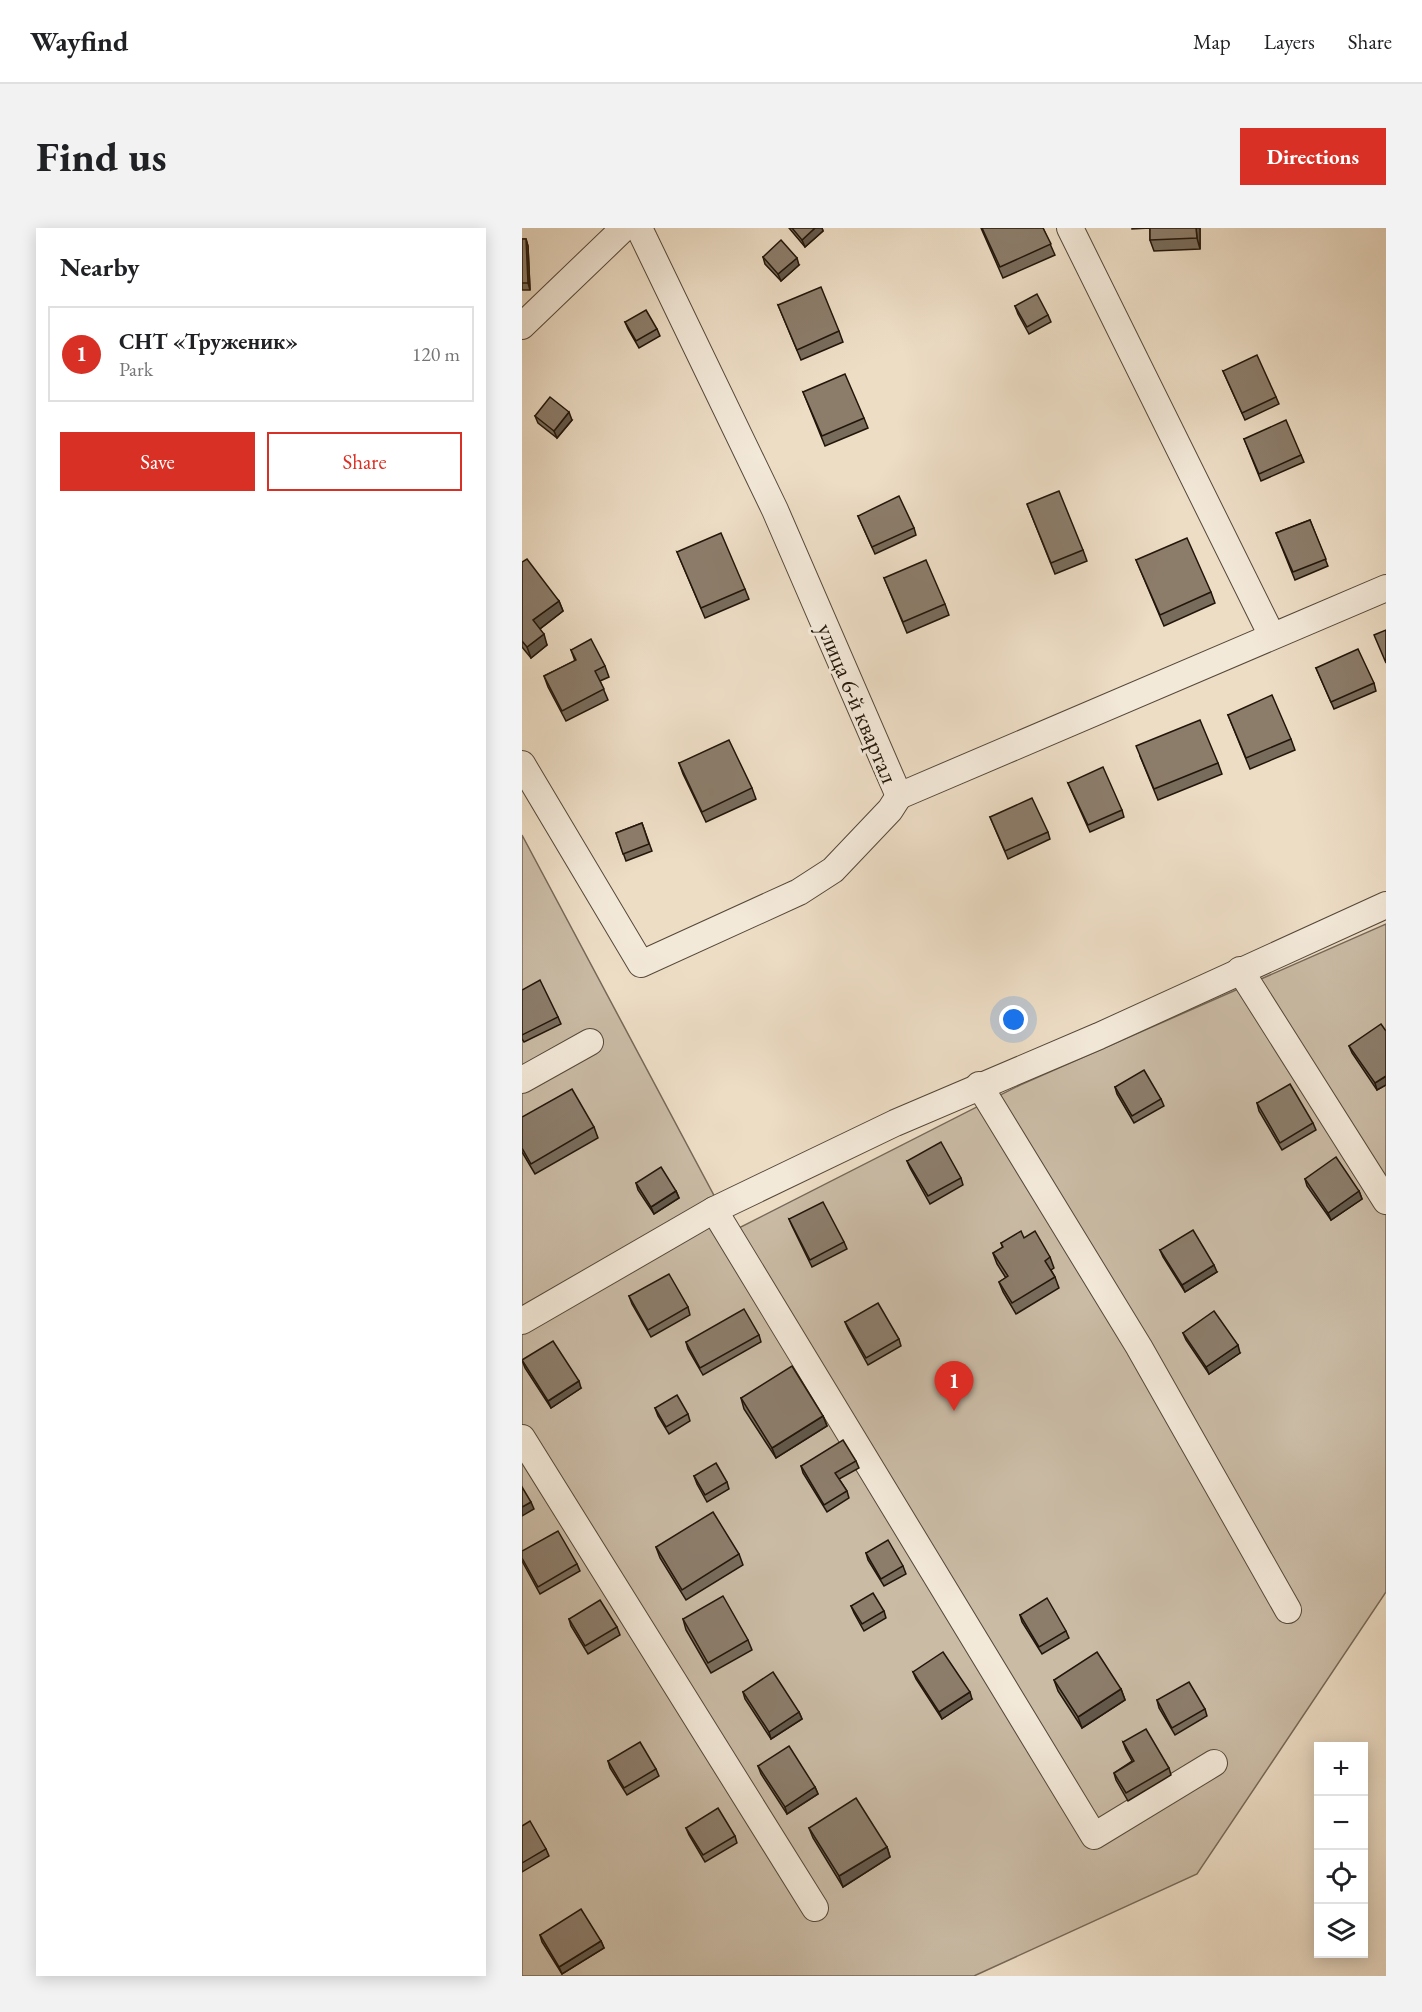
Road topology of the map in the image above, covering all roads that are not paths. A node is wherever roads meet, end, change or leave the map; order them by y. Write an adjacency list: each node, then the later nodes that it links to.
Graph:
1 (624, 228): 4 (street)
2 (639, 228): 8 (street, улица 6-й квартал)
3 (1070, 228): 6 (street)
4 (522, 326)
5 (1386, 588): 6 (street, улица 6-й квартал)
6 (1272, 636): 8 (street, улица 6-й квартал)
7 (522, 764): 8 (street)
8 (898, 796)
9 (1386, 905): 10 (street)
10 (1240, 970): 13 (street); 14 (street)
11 (590, 1042): 12 (street)
12 (522, 1080)
13 (979, 1085): 15 (street); 18 (street)
14 (1386, 1201)
15 (714, 1210): 16 (street); 19 (street)
16 (522, 1322)
17 (522, 1438): 20 (street)
18 (1288, 1610)
19 (1214, 1763)
20 (815, 1908)

